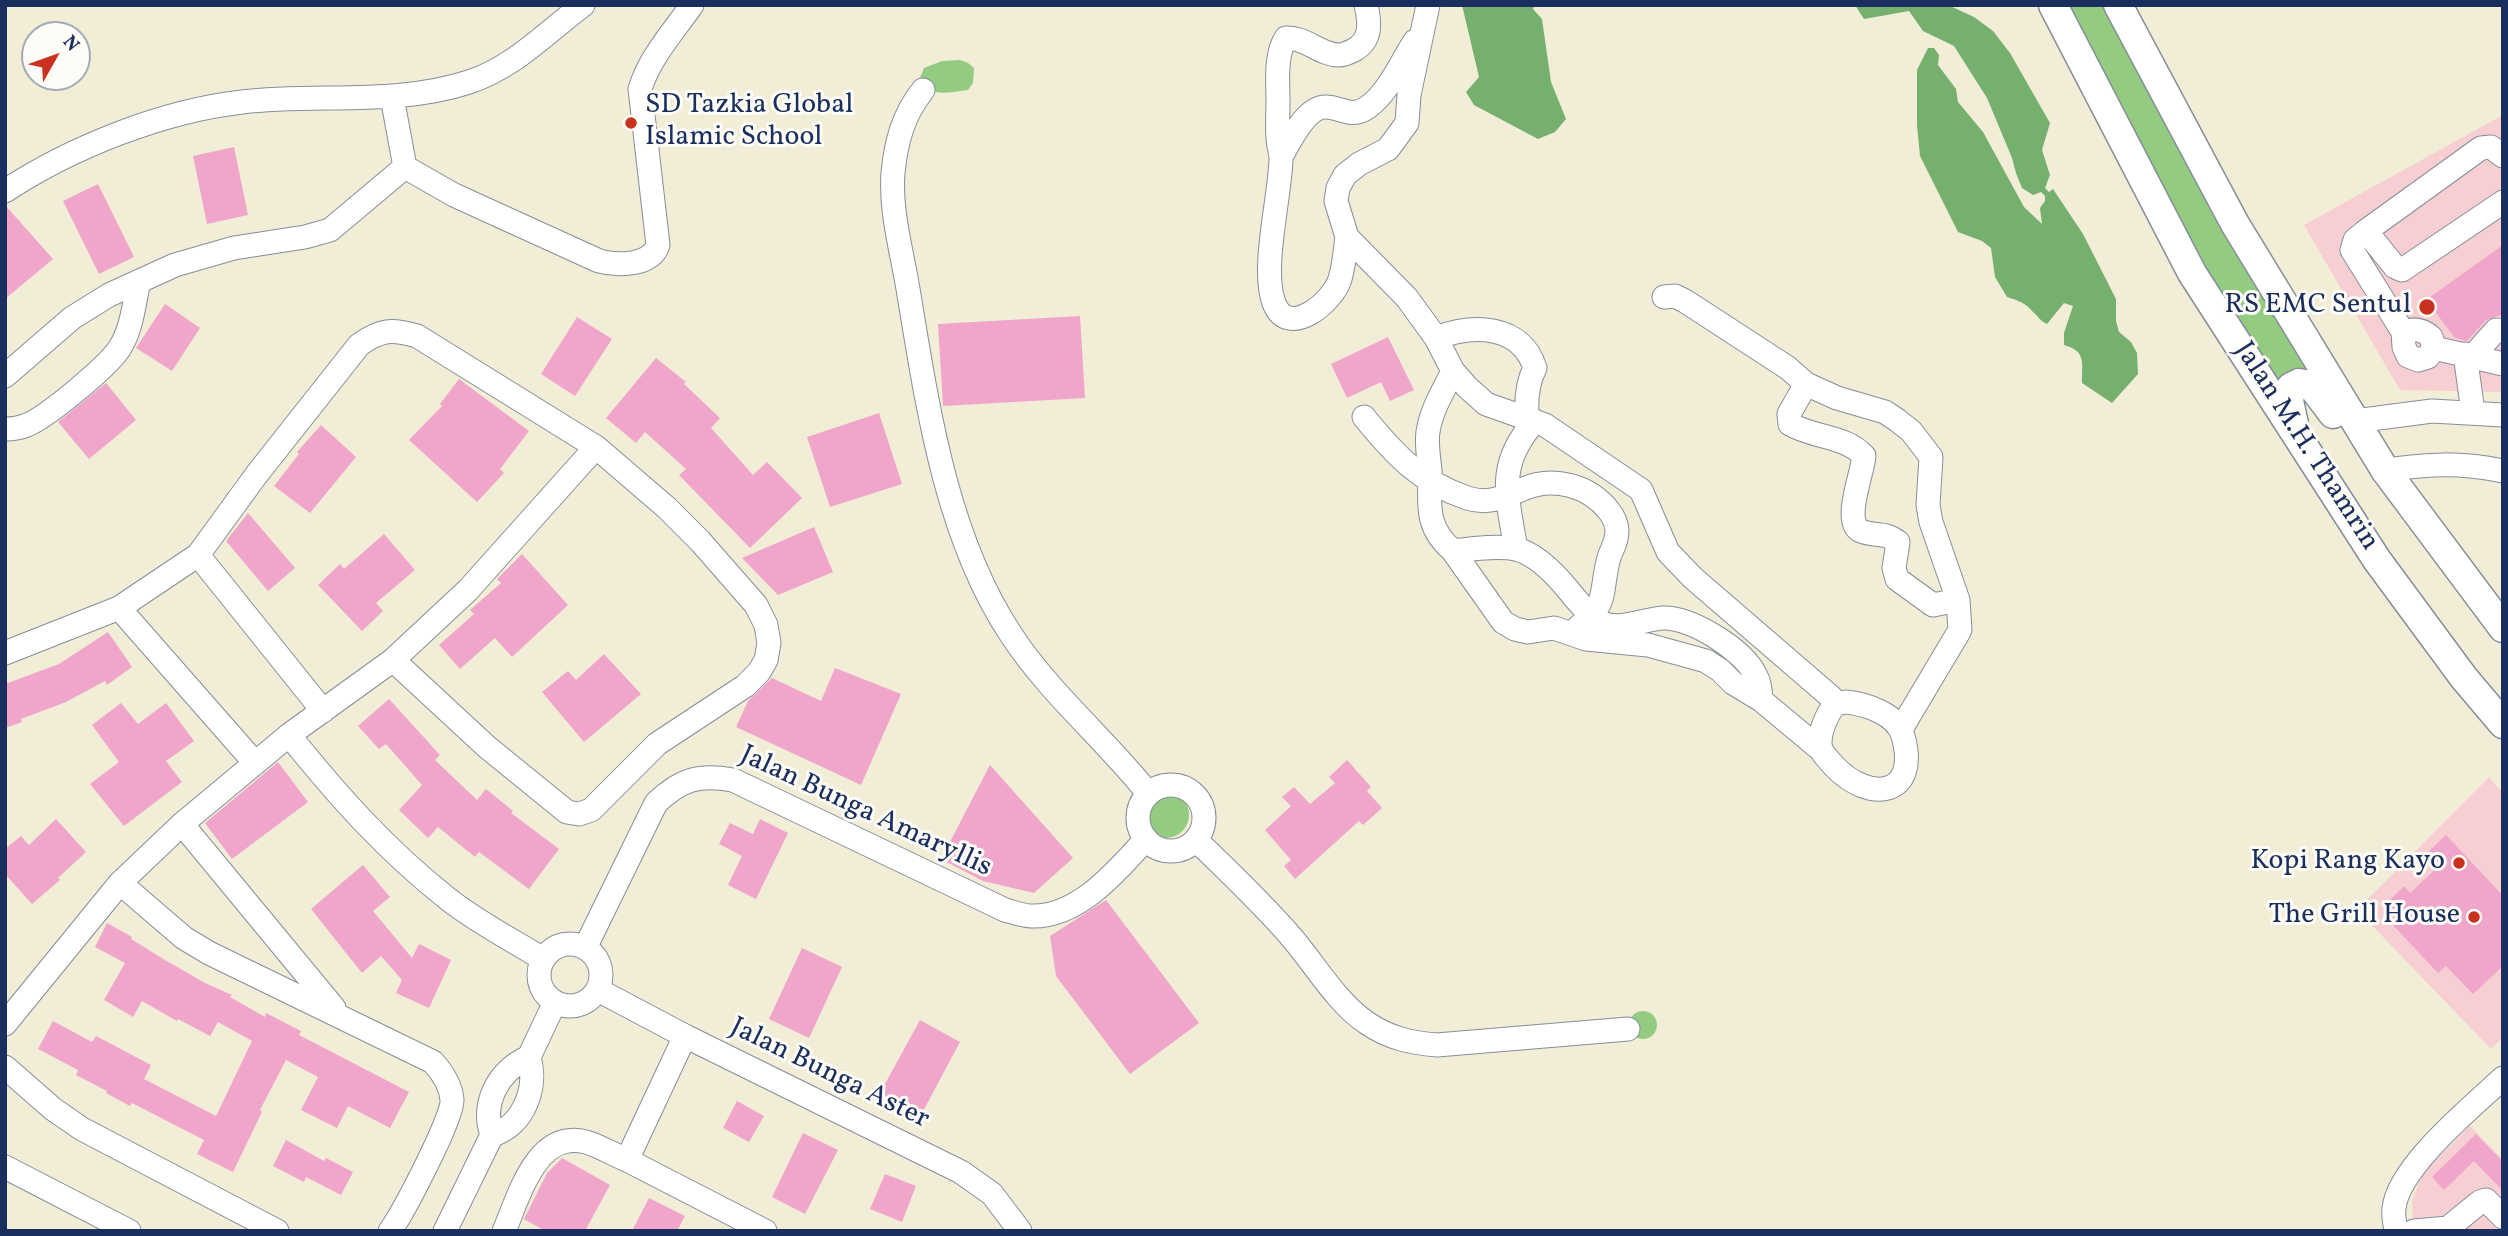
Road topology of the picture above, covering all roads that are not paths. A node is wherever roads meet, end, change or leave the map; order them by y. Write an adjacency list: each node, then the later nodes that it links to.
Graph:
1 (583, 5): 10 (street)
2 (692, 5): 13 (street)
3 (1366, 5): 12 (street)
4 (2053, 5): 34 (main road, Jalan M.H. Thamrin)
5 (2118, 5): 31 (main road, Jalan M.H. Thamrin)
6 (1426, 17): 7 (street); 9 (street)
7 (1391, 81): 9 (street); 12 (street)
8 (923, 90): 57 (street)
9 (1409, 96): 17 (street)
10 (392, 97): 13 (street); 14 (street)
11 (2503, 156): 16 (street)
12 (1281, 157): 17 (street)
13 (405, 167): 18 (street)
14 (5, 191)
15 (2503, 202): 16 (street)
16 (2366, 231): 22 (street)
17 (1347, 237): 21 (street)
18 (139, 281): 25 (street); 32 (street)
19 (1664, 297): 26 (street)
20 (2503, 331): 22 (street)
21 (1436, 338): 24 (street); 30 (street)
22 (2469, 355): 23 (street); 27 (street)
23 (2503, 364)
24 (1453, 370): 30 (street); 37 (street)
25 (5, 376)
26 (1806, 384): 42 (street); 42 (street)
27 (2473, 412): 28 (street); 31 (street)
28 (2503, 415)
29 (1364, 417): 37 (street)
30 (1531, 419): 38 (street); 50 (street)
31 (2356, 421): 35 (main road, Jalan M.H. Thamrin)
32 (5, 429)
33 (596, 447): 41 (street); 48 (street); 48 (street)
34 (2311, 459): 35 (main road); 52 (main road, Jalan M.H. Thamrin)
35 (2385, 470): 36 (street); 45 (main road, Jalan M.H. Thamrin)
36 (2503, 471)
37 (1429, 480): 38 (street); 40 (street)
38 (1507, 498): 39 (street); 44 (street)
39 (1516, 549): 40 (street); 44 (street)
40 (1452, 551): 46 (street)
41 (198, 555): 43 (street); 51 (street)
42 (1958, 600): 53 (street)
43 (119, 608): 47 (street); 56 (street)
44 (1592, 614): 46 (street); 49 (street)
45 (2503, 628)
46 (1572, 633): 49 (street)
47 (5, 653)
48 (393, 660): 51 (street)
49 (1760, 700): 55 (street)
50 (1835, 704): 53 (street); 55 (street)
51 (323, 711): 54 (street)
52 (2503, 724)
53 (1901, 729): 55 (street)
54 (289, 735): 56 (street); 63 (street)
55 (1821, 750)
56 (255, 763): 58 (street)
57 (1148, 793): 59 (street); 60 (street)
58 (182, 824): 61 (street); 66 (street)
59 (1146, 839): 60 (street); 62 (street, Jalan Bunga Amaryllis)
60 (1196, 839): 68 (street)
61 (120, 883): 66 (street); 67 (street)
62 (585, 947): 63 (street); 64 (street)
63 (542, 959): 65 (street)
64 (598, 990): 65 (street); 69 (street, Jalan Bunga Aster)
65 (555, 1002): 70 (street)
66 (340, 1016): 80 (street)
67 (5, 1024)
68 (1628, 1029)
69 (685, 1036): 74 (street); 84 (street, Jalan Bunga Aster)
70 (528, 1057): 73 (street); 73 (street)
71 (5, 1067): 79 (street)
72 (2503, 1078): 85 (street)
73 (492, 1135): 81 (street)
74 (627, 1160): 82 (street); 83 (street)
75 (5, 1167): 78 (street)
76 (2503, 1217): 77 (street)
77 (2449, 1230): 86 (street)
78 (129, 1231)
79 (277, 1231)
80 (390, 1231)
81 (445, 1231)
82 (504, 1231)
83 (765, 1231)
84 (1020, 1231)
85 (2396, 1231)
86 (2414, 1231)

